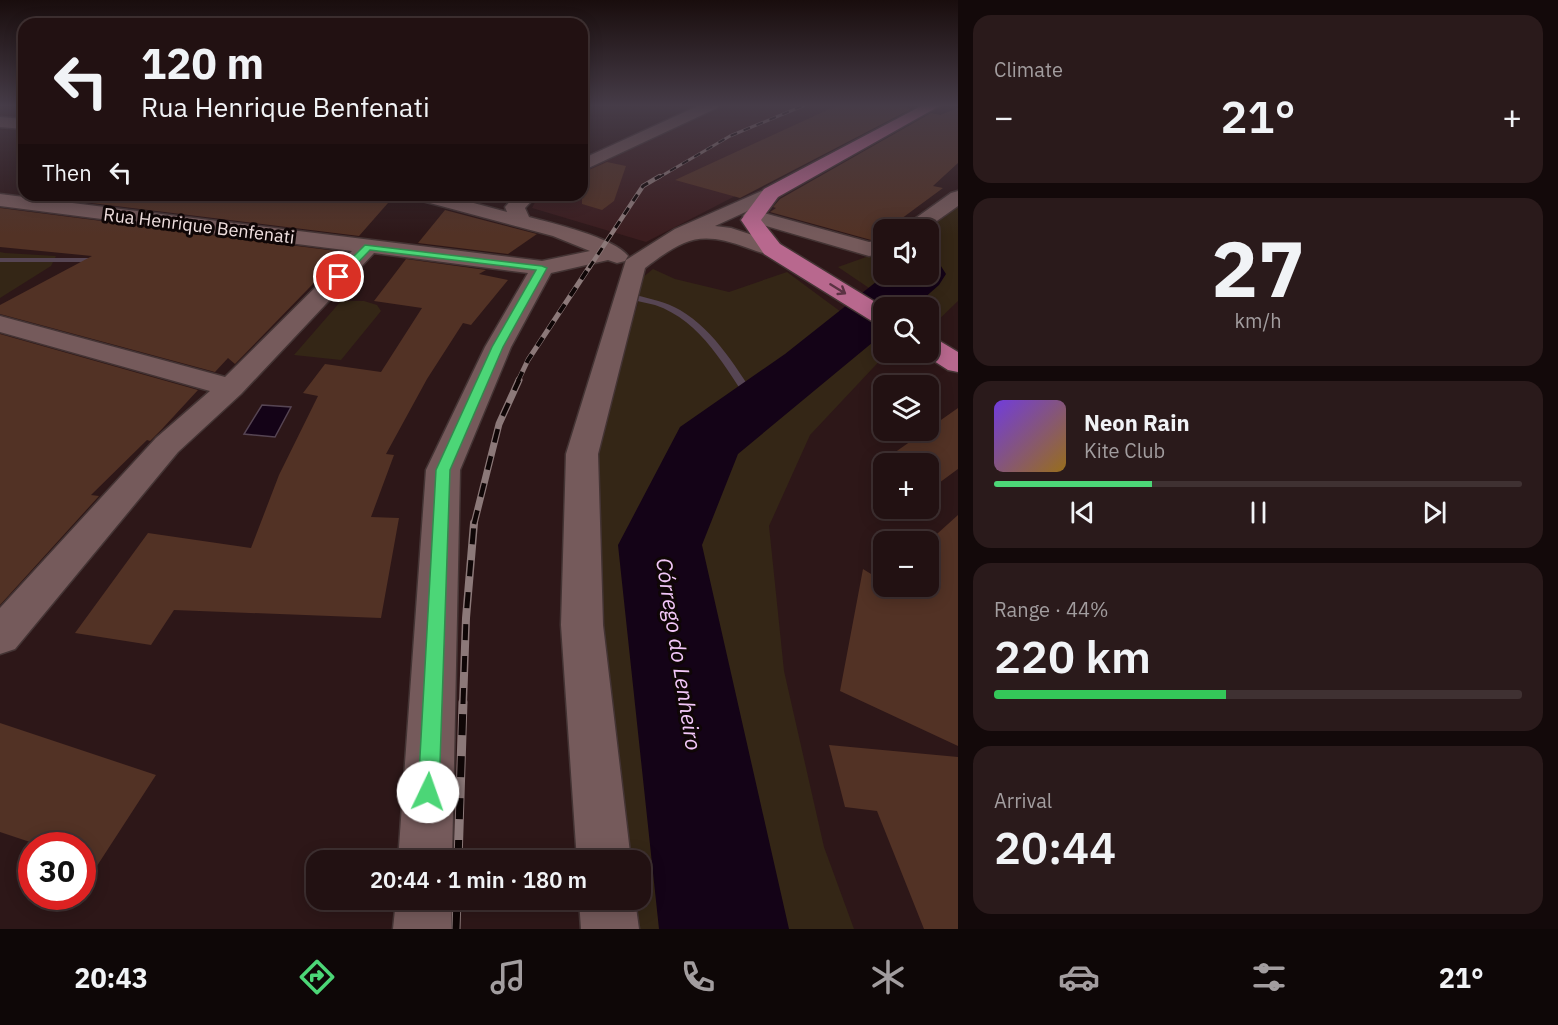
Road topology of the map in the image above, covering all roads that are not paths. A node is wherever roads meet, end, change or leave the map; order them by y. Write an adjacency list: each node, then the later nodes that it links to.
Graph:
1 (620, 148): 3 (street)
2 (854, 148): 4 (highway)
3 (588, 163)
4 (771, 193): 11 (highway); 14 (street)
5 (958, 197): 12 (street)
6 (27, 201): 15 (street, Rua Henrique Benfenati)
7 (446, 201): 10 (street)
8 (480, 201): 10 (street)
9 (521, 201): 13 (street)
10 (490, 212): 13 (street)
11 (753, 216): 16 (street); 17 (highway)
12 (925, 219)
13 (521, 223): 18 (street)
14 (678, 236): 17 (street); 18 (street)
15 (368, 247): 19 (street, Rua Henrique Benfenati); 24 (street)
16 (873, 248)
17 (782, 255): 20 (highway, one-way to 20)
18 (623, 259): 19 (street, Rua Henrique Benfenati); 27 (street)
19 (542, 268): 26 (street)
20 (873, 311)
21 (0, 324): 24 (street)
22 (939, 353): 23 (highway)
23 (958, 364)
24 (231, 388): 25 (street)
25 (1, 635)
26 (426, 850)
27 (603, 850)
28 (423, 910): 30 (street)
29 (608, 910): 31 (street)
30 (422, 929)
31 (610, 929)

